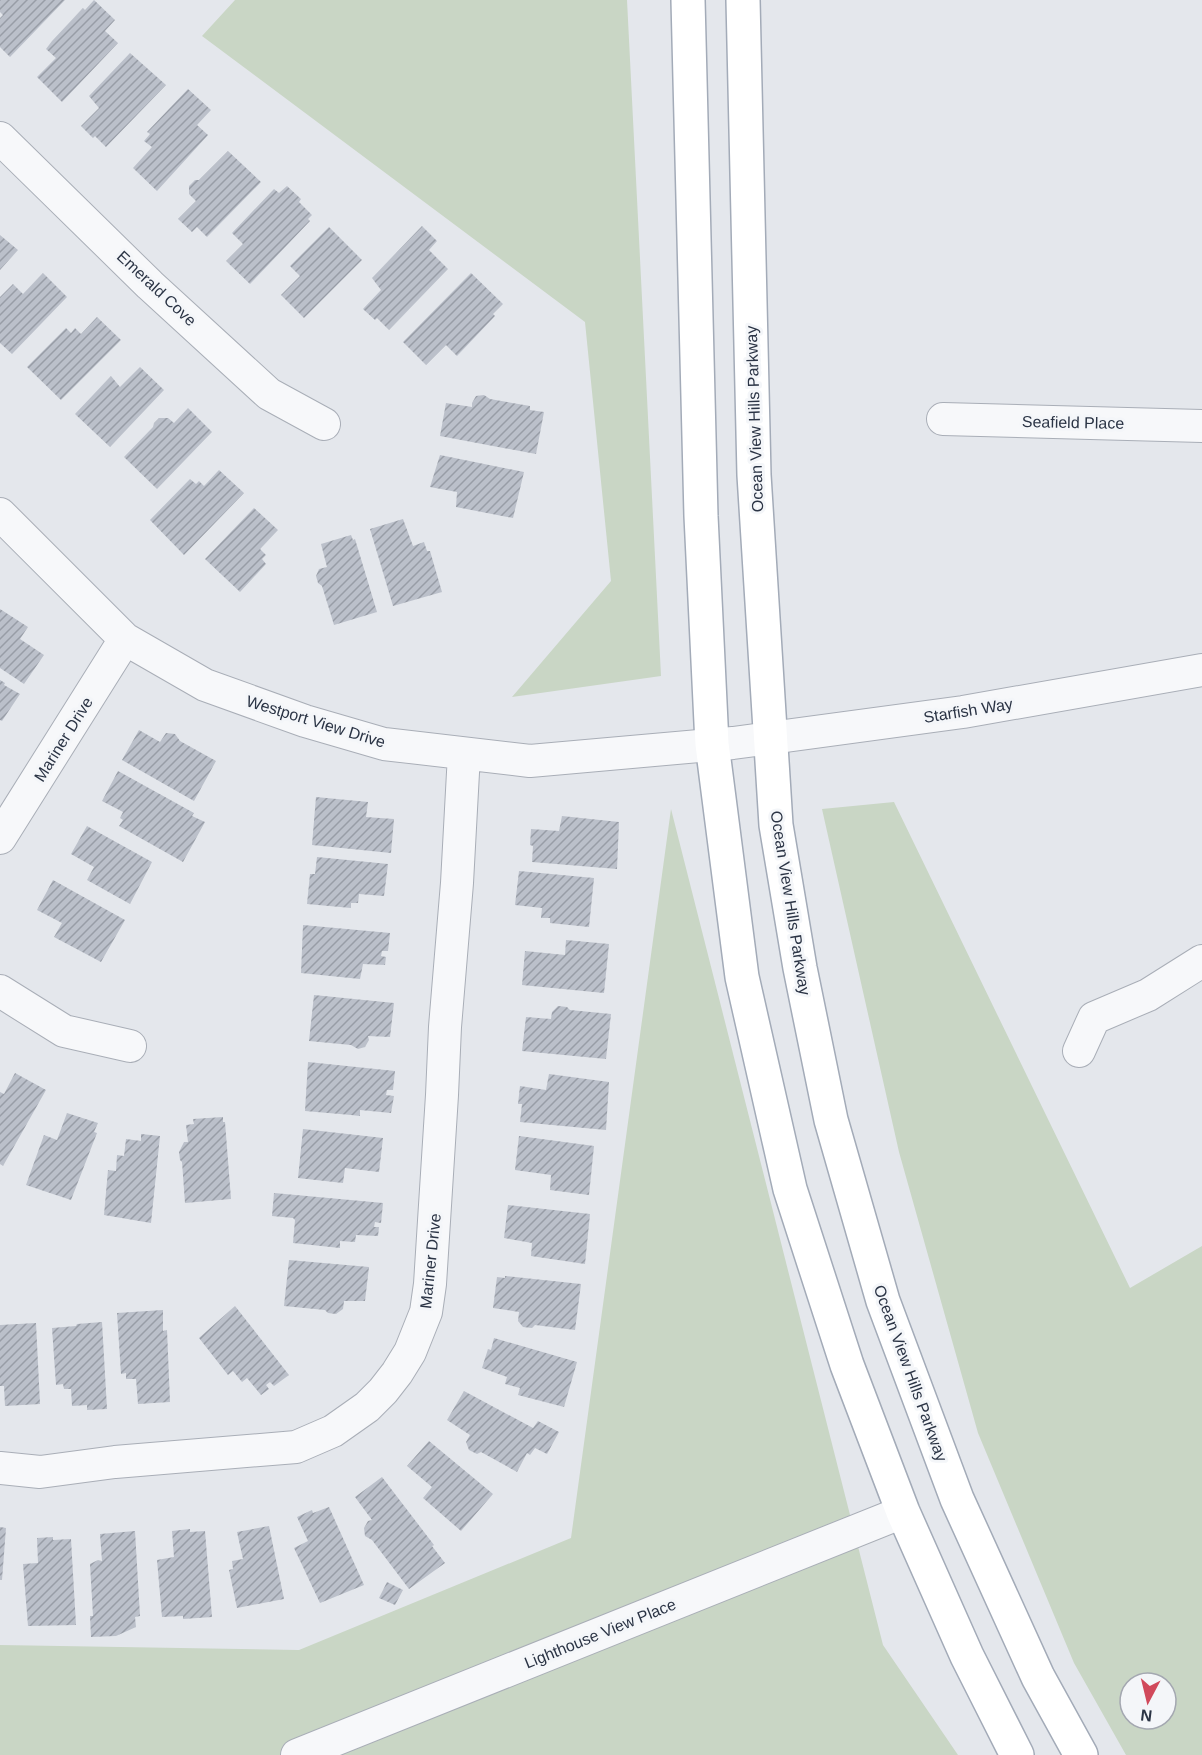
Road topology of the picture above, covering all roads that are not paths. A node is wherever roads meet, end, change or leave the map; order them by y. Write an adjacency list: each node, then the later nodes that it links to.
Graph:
1 (688, 0): 11 (main road)
2 (743, 0): 10 (main road, Ocean View Hills Parkway)
3 (0, 138): 5 (street, Emerald Cove)
4 (943, 419): 6 (street, Seafield Place)
5 (324, 424)
6 (1202, 426)
7 (0, 514): 8 (street, Westport View Drive)
8 (125, 639): 12 (street, Westport View Drive); 13 (street, Mariner Drive)
9 (1202, 670): 10 (street, Starfish Way)
10 (771, 739): 11 (street, Starfish Way); 22 (main road, Ocean View Hills Parkway)
11 (723, 743): 12 (street, Westport View Drive); 19 (main road)
12 (464, 754): 18 (street, Mariner Drive)
13 (0, 838)
14 (1202, 961): 17 (street)
15 (0, 991): 16 (street)
16 (130, 1046)
17 (1079, 1051)
18 (0, 1468)
19 (903, 1512): 20 (street, Lighthouse View Place); 21 (main road)
20 (297, 1755)
21 (1017, 1755)
22 (1080, 1755)

